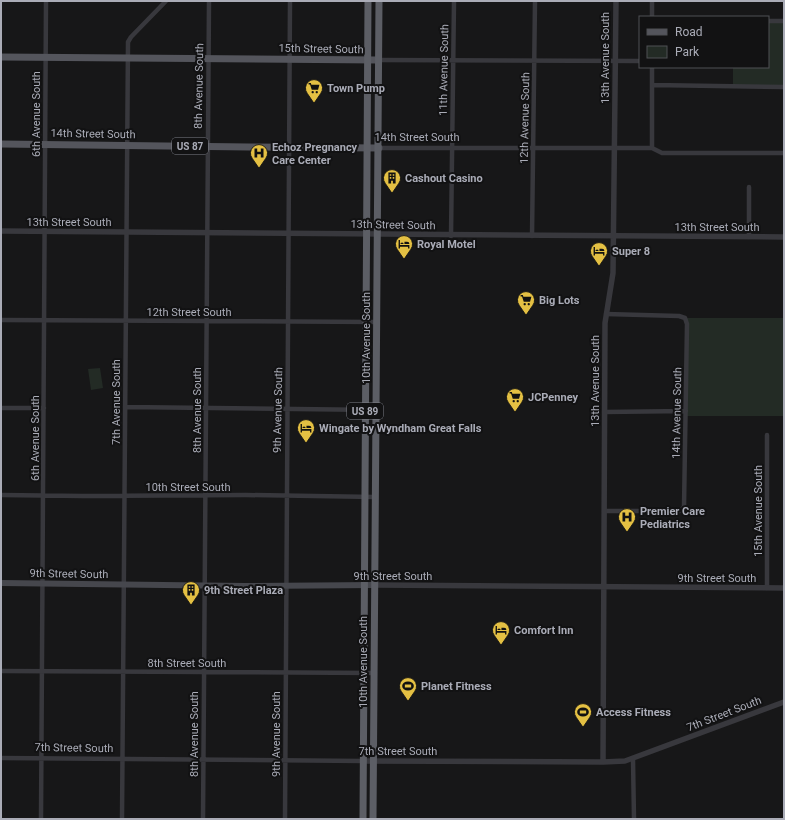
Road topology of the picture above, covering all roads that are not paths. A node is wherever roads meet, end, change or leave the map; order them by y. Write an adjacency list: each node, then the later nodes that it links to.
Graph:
1 (46, 1): 15 (street, 6th Avenue South)
2 (166, 1): 16 (street, 7th Avenue South)
3 (209, 1): 17 (street, 8th Avenue South)
4 (290, 1): 18 (street, 9th Avenue South)
5 (368, 1): 20 (highway, 10th Avenue South)
6 (379, 1): 19 (highway, 10th Avenue South)
7 (454, 1): 21 (street, 11th Avenue South)
8 (535, 1): 22 (street, 12th Avenue South)
9 (616, 1): 23 (street, 13th Avenue South)
10 (652, 1): 11 (street)
11 (652, 16)
12 (769, 21): 13 (street)
13 (784, 21)
14 (1, 57): 15 (main road, 15th Street South)
15 (46, 58): 16 (main road, 15th Street South); 29 (street, 6th Avenue South)
16 (128, 58): 17 (main road, 15th Street South); 30 (street, 7th Avenue South)
17 (209, 59): 18 (main road, 15th Street South); 31 (street, 8th Avenue South)
18 (290, 60): 20 (main road, 15th Street South); 32 (street, 9th Avenue South)
19 (378, 60): 20 (main road, 15th Street South); 21 (street, 15th Street South); 34 (highway, 10th Avenue South)
20 (368, 61): 33 (highway, 10th Avenue South / US 89)
21 (453, 61): 22 (street, 15th Street South); 35 (street, 11th Avenue South)
22 (534, 61): 23 (street, 15th Street South); 36 (street, 12th Avenue South)
23 (615, 61): 24 (street, 15th Street South); 38 (street, 13th Avenue South)
24 (639, 61)
25 (652, 68): 26 (street)
26 (653, 85): 27 (street); 37 (street)
27 (784, 87)
28 (1, 144): 29 (main road, 14th Street South / US 87)
29 (45, 145): 30 (main road, 14th Street South / US 87); 42 (street, 6th Avenue South)
30 (127, 145): 31 (main road, 14th Street South / US 87); 43 (street, 7th Avenue South)
31 (208, 147): 32 (main road, 14th Street South / US 87); 44 (street, 8th Avenue South)
32 (289, 147): 33 (main road, 14th Street South / US 87); 45 (street, 9th Avenue South)
33 (367, 148): 34 (main road, 14th Street South / US 87); 46 (highway, 10th Avenue South / US 89)
34 (378, 148): 35 (street, 14th Street South); 47 (highway, 10th Avenue South / US 89)
35 (452, 148): 36 (street, 14th Street South); 48 (street, 11th Avenue South)
36 (533, 148): 38 (street, 14th Street South); 49 (street, 12th Avenue South)
37 (652, 148): 38 (street, 14th Street South); 39 (street, 14th Street South)
38 (614, 149): 50 (street, 13th Avenue South)
39 (784, 154)
40 (750, 187): 51 (street)
41 (1, 232): 42 (street, 13th Street South)
42 (44, 232): 43 (street, 13th Street South); 55 (street, 6th Avenue South)
43 (126, 232): 44 (street, 13th Street South); 56 (street, 7th Avenue South)
44 (207, 233): 45 (street, 13th Street South); 57 (street, 8th Avenue South)
45 (289, 234): 46 (street, 13th Street South); 58 (street, 9th Avenue South)
46 (367, 235): 47 (street, 13th Street South); 59 (highway, 10th Avenue South / US 89)
47 (377, 235): 48 (street, 13th Street South); 60 (highway, 10th Avenue South / US 89)
48 (451, 236): 49 (street, 13th Street South)
49 (532, 236): 50 (street, 13th Street South)
50 (613, 236): 51 (street, 13th Street South); 53 (street, 13th Avenue South)
51 (749, 237): 52 (street, 13th Street South)
52 (784, 237)
53 (606, 314): 68 (street, 14th Avenue South); 69 (street, 13th Avenue South)
54 (1, 320): 55 (street, 12th Street South)
55 (44, 320): 56 (street, 12th Street South); 63 (street, 6th Avenue South)
56 (125, 320): 57 (street, 12th Street South); 61 (street, 7th Avenue South)
57 (207, 321): 58 (street, 12th Street South); 64 (street, 8th Avenue South)
58 (288, 321): 59 (street, 12th Street South); 65 (street, 9th Avenue South)
59 (366, 322): 60 (street, 12th Street South); 67 (highway, 10th Avenue South / US 89)
60 (376, 322): 66 (highway, 10th Avenue South / US 89)
61 (125, 407): 64 (street); 74 (street, 7th Avenue South)
62 (1, 408): 63 (street)
63 (44, 408): 73 (street, 6th Avenue South)
64 (206, 408): 65 (street); 72 (street, 8th Avenue South)
65 (287, 409): 67 (street); 75 (street, 9th Avenue South)
66 (377, 410): 67 (street); 77 (highway, 10th Avenue South / US 89)
67 (365, 411): 76 (highway, 10th Avenue South / US 89)
68 (686, 411): 69 (street); 78 (street, 14th Avenue South)
69 (604, 412): 78 (street, 13th Avenue South)
70 (767, 435): 87 (street, 15th Avenue South)
71 (1, 495): 73 (street, 10th Street South)
72 (205, 495): 74 (street, 10th Street South); 75 (street, 10th Street South); 82 (street, 8th Avenue South)
73 (44, 496): 74 (street, 10th Street South); 80 (street, 6th Avenue South)
74 (124, 496): 81 (street, 7th Avenue South)
75 (286, 497): 76 (street, 10th Street South); 85 (street, 9th Avenue South)
76 (364, 497): 77 (street, 10th Street South); 83 (highway, 10th Avenue South / US 89)
77 (375, 497): 84 (highway, 10th Avenue South / US 89)
78 (604, 511): 86 (street, 13th Avenue South)
79 (1, 583): 80 (main road, 9th Street South)
80 (42, 584): 81 (main road, 9th Street South); 90 (street, 6th Avenue South)
81 (124, 585): 82 (main road, 9th Street South); 91 (street, 7th Avenue South)
82 (205, 585): 85 (main road, 9th Street South); 92 (street, 8th Avenue South)
83 (365, 585): 84 (main road, 9th Street South); 85 (main road, 9th Street South); 94 (highway, 10th Avenue South / US 89)
84 (374, 585): 86 (street, 9th Street South); 95 (highway, 10th Avenue South / US 89)
85 (286, 586): 93 (street, 9th Avenue South)
86 (604, 587): 87 (street, 9th Street South); 105 (street, 13th Avenue South)
87 (767, 588): 88 (street, 9th Street South)
88 (784, 588)
89 (1, 671): 90 (street, 8th Street South)
90 (42, 671): 91 (street, 8th Street South); 98 (street, 6th Avenue South)
91 (124, 672): 92 (street, 8th Street South); 99 (street, 7th Avenue South)
92 (204, 672): 93 (street, 8th Street South); 101 (street, 8th Avenue South)
93 (286, 672): 94 (street, 8th Street South); 102 (street, 9th Avenue South)
94 (364, 672): 95 (street, 8th Street South); 103 (highway, 10th Avenue South / US 89)
95 (374, 673): 104 (highway, 10th Avenue South / US 89)
96 (784, 702): 100 (street, 7th Street South)
97 (1, 758): 98 (street, 7th Street South)
98 (41, 758): 99 (street, 7th Street South); 106 (street, 6th Avenue South)
99 (123, 759): 101 (street, 7th Street South); 107 (street, 7th Avenue South)
100 (633, 759): 105 (street, 7th Street South); 112 (street)
101 (203, 760): 102 (street, 7th Street South); 108 (street, 8th Avenue South)
102 (285, 760): 103 (street, 7th Street South); 109 (street, 9th Avenue South)
103 (363, 761): 104 (street, 7th Street South); 110 (highway, 10th Avenue South / US 89)
104 (374, 761): 105 (street, 7th Street South); 111 (highway, 10th Avenue South / US 89)
105 (603, 762)
106 (41, 819)
107 (122, 819)
108 (203, 819)
109 (285, 819)
110 (363, 819)
111 (373, 819)
112 (634, 819)

